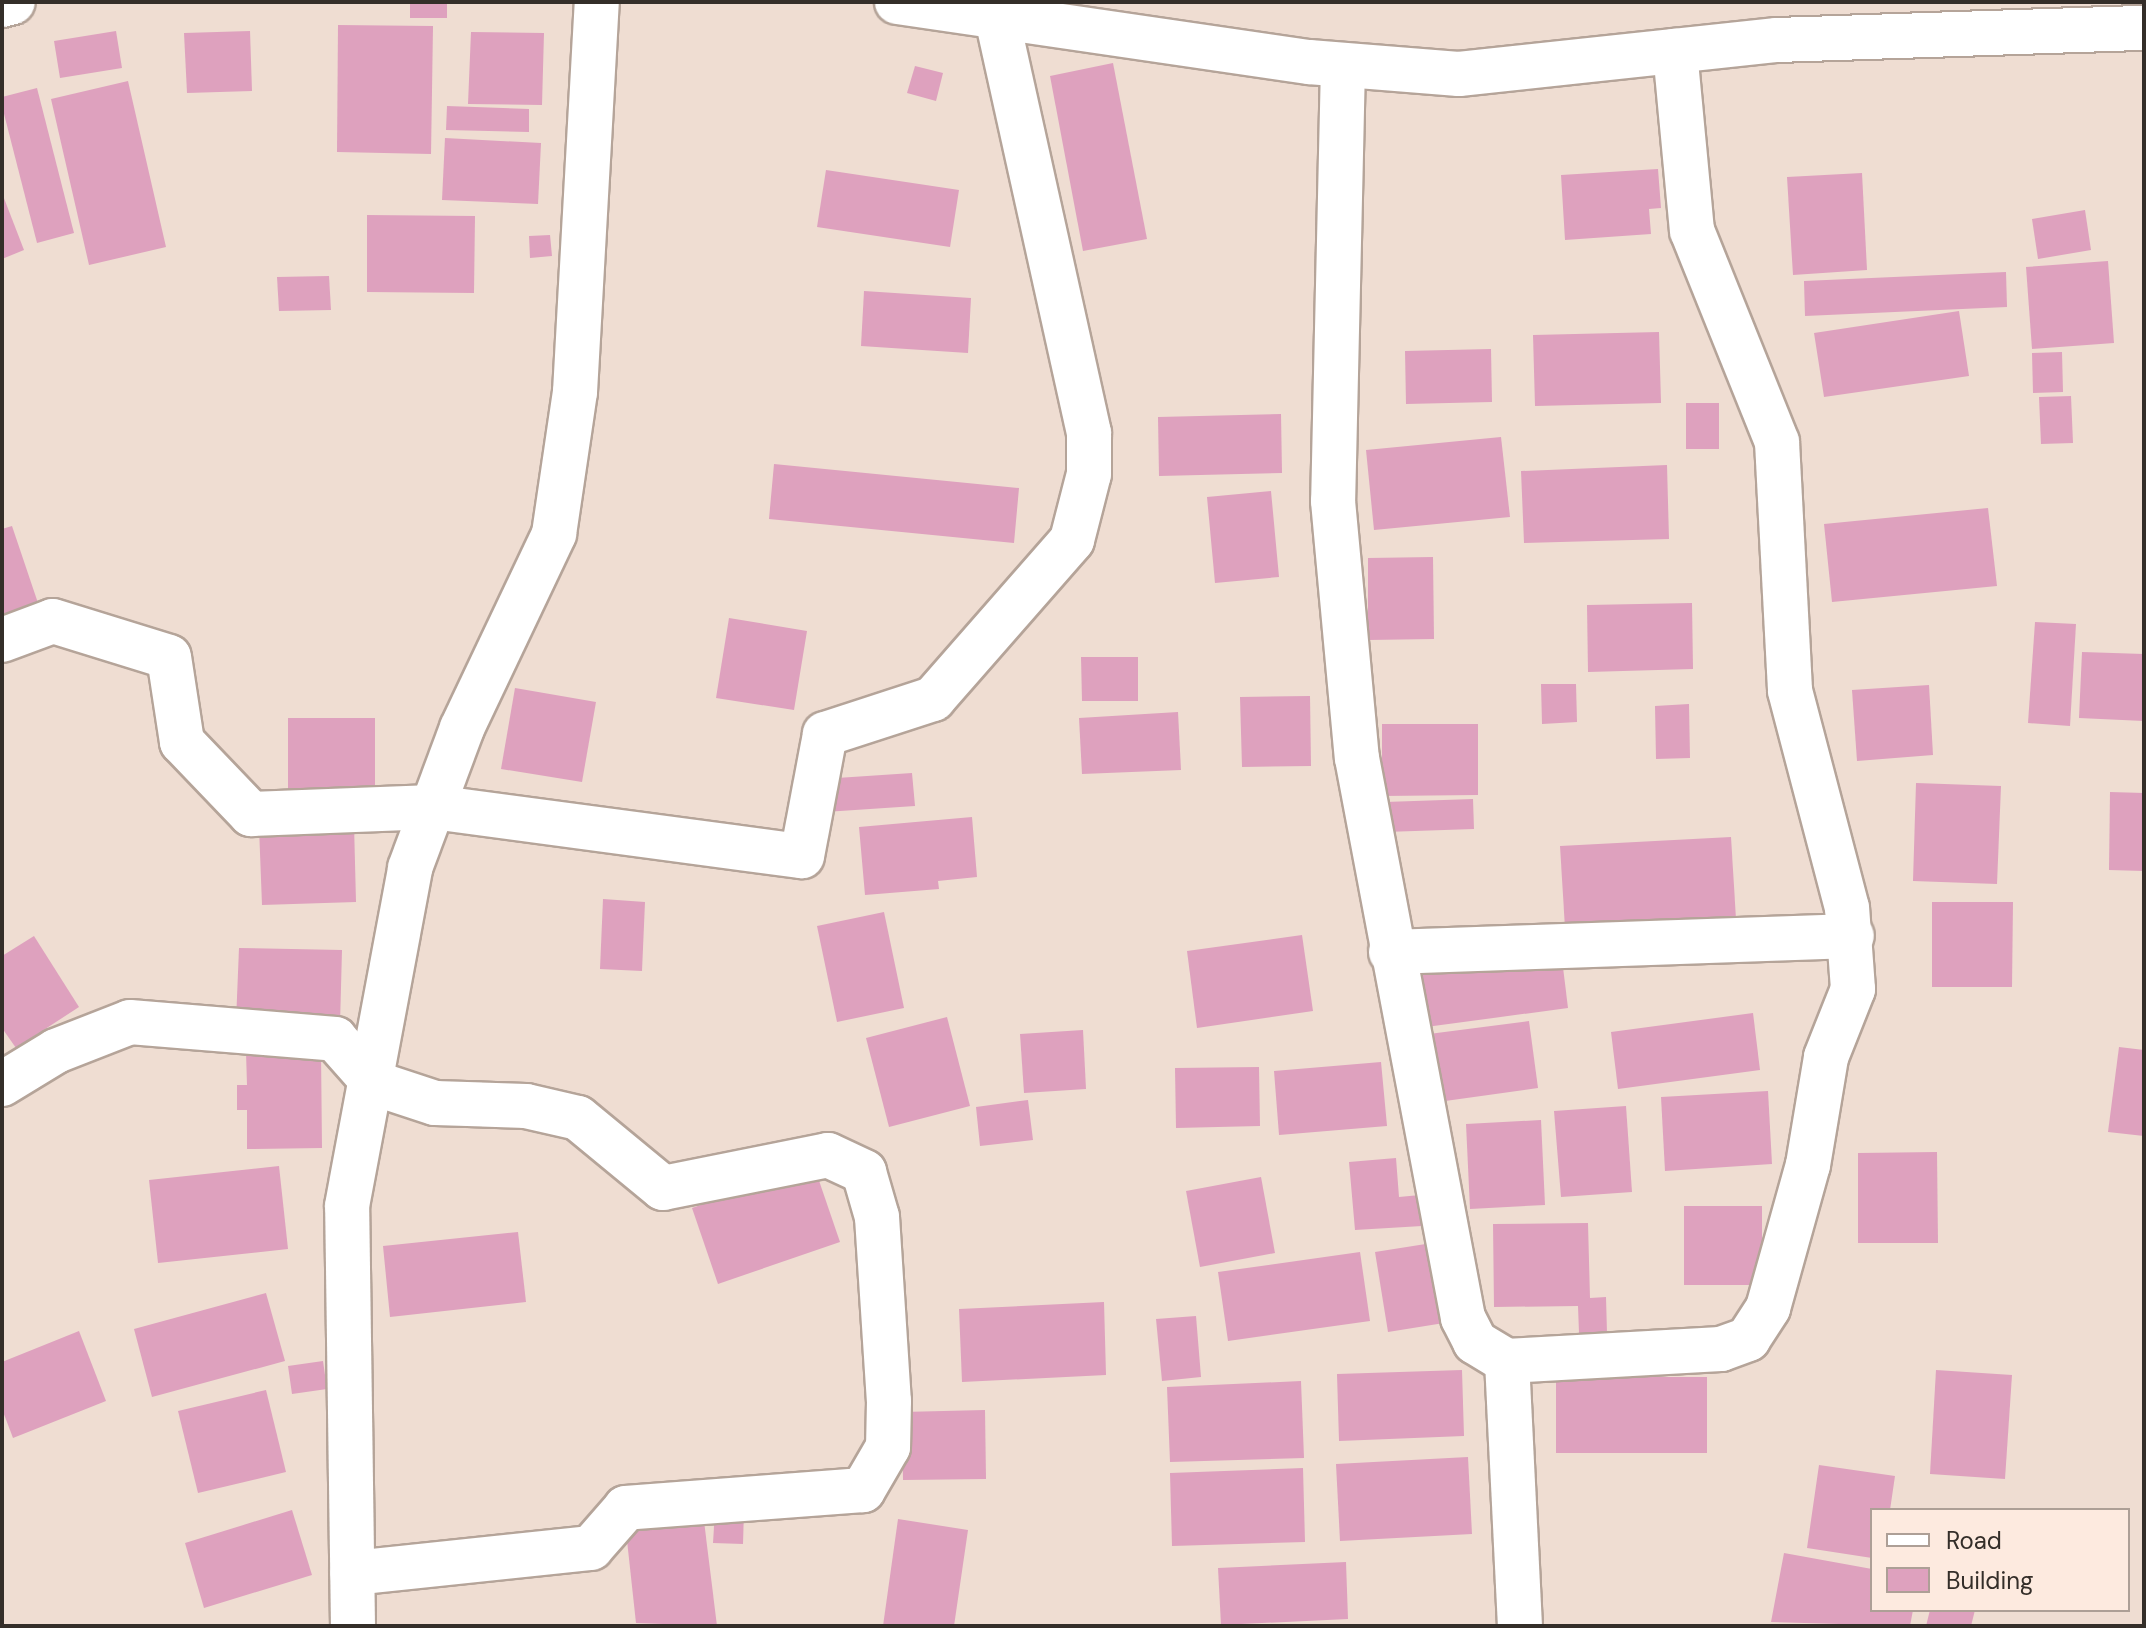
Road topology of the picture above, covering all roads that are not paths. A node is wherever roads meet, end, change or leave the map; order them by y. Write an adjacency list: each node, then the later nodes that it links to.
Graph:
1 (13, 2): 4 (street)
2 (597, 2): 10 (street)
3 (897, 2): 5 (street)
4 (2, 5)
5 (996, 15): 8 (street); 10 (street)
6 (2144, 28): 7 (street)
7 (1675, 51): 8 (street); 11 (street)
8 (1343, 65): 12 (street)
9 (2, 640): 10 (street)
10 (433, 807): 13 (street)
11 (1852, 936): 12 (street); 15 (street)
12 (1391, 952): 15 (street)
13 (374, 1083): 14 (street); 16 (street); 16 (street)
14 (2, 1084)
15 (1507, 1361): 18 (street)
16 (352, 1573): 17 (street)
17 (353, 1626)
18 (1520, 1626)

